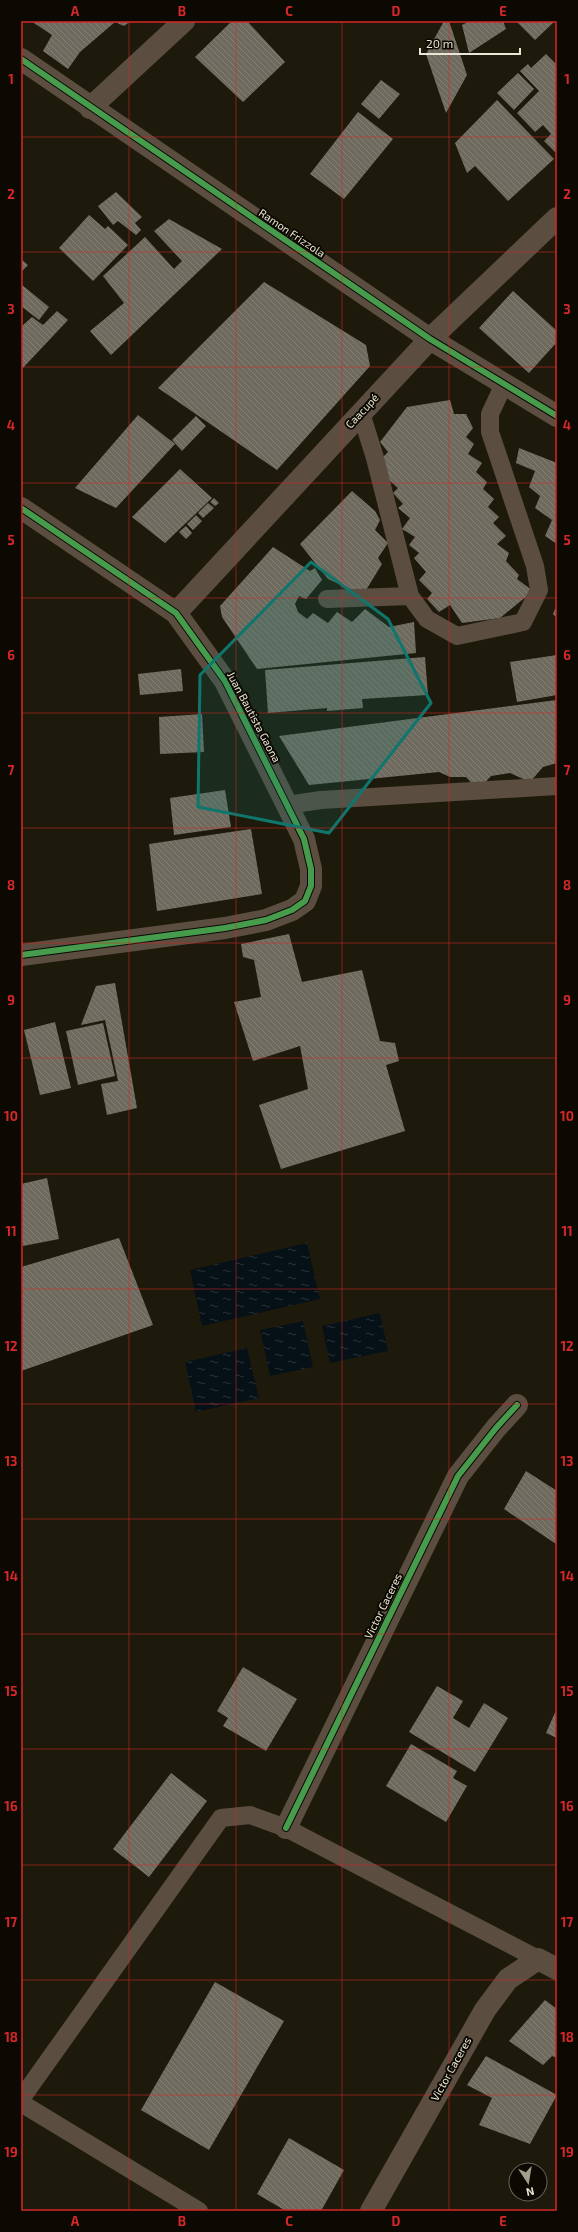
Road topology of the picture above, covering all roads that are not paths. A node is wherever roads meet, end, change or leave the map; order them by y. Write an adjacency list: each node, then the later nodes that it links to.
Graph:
1 (184, 21): 3 (street)
2 (21, 59): 3 (street, Ramon Frizzola)
3 (90, 108): 5 (street, Ramon Frizzola)
4 (557, 218): 5 (street, Caacupé)
5 (430, 339): 6 (street, Ramon Frizzola); 7 (street, Caacupé)
6 (504, 384): 8 (street, Ramon Frizzola); 10 (lane)
7 (361, 413): 10 (lane); 12 (street, Caacupé)
8 (557, 416)
9 (21, 508): 12 (street, Juan Bautista Gaona)
10 (410, 596): 11 (lane)
11 (327, 599)
12 (176, 613): 14 (street, Juan Bautista Gaona)
13 (557, 786): 14 (lane)
14 (287, 804): 15 (street, Juan Bautista Gaona)
15 (21, 955)
16 (517, 1406): 17 (street, Victor Caceres)
17 (286, 1828): 18 (lane); 19 (lane)
18 (547, 1964): 22 (street, Victor Caceres)
19 (21, 2099)
20 (21, 2103): 21 (lane)
21 (199, 2211)
22 (371, 2211)

